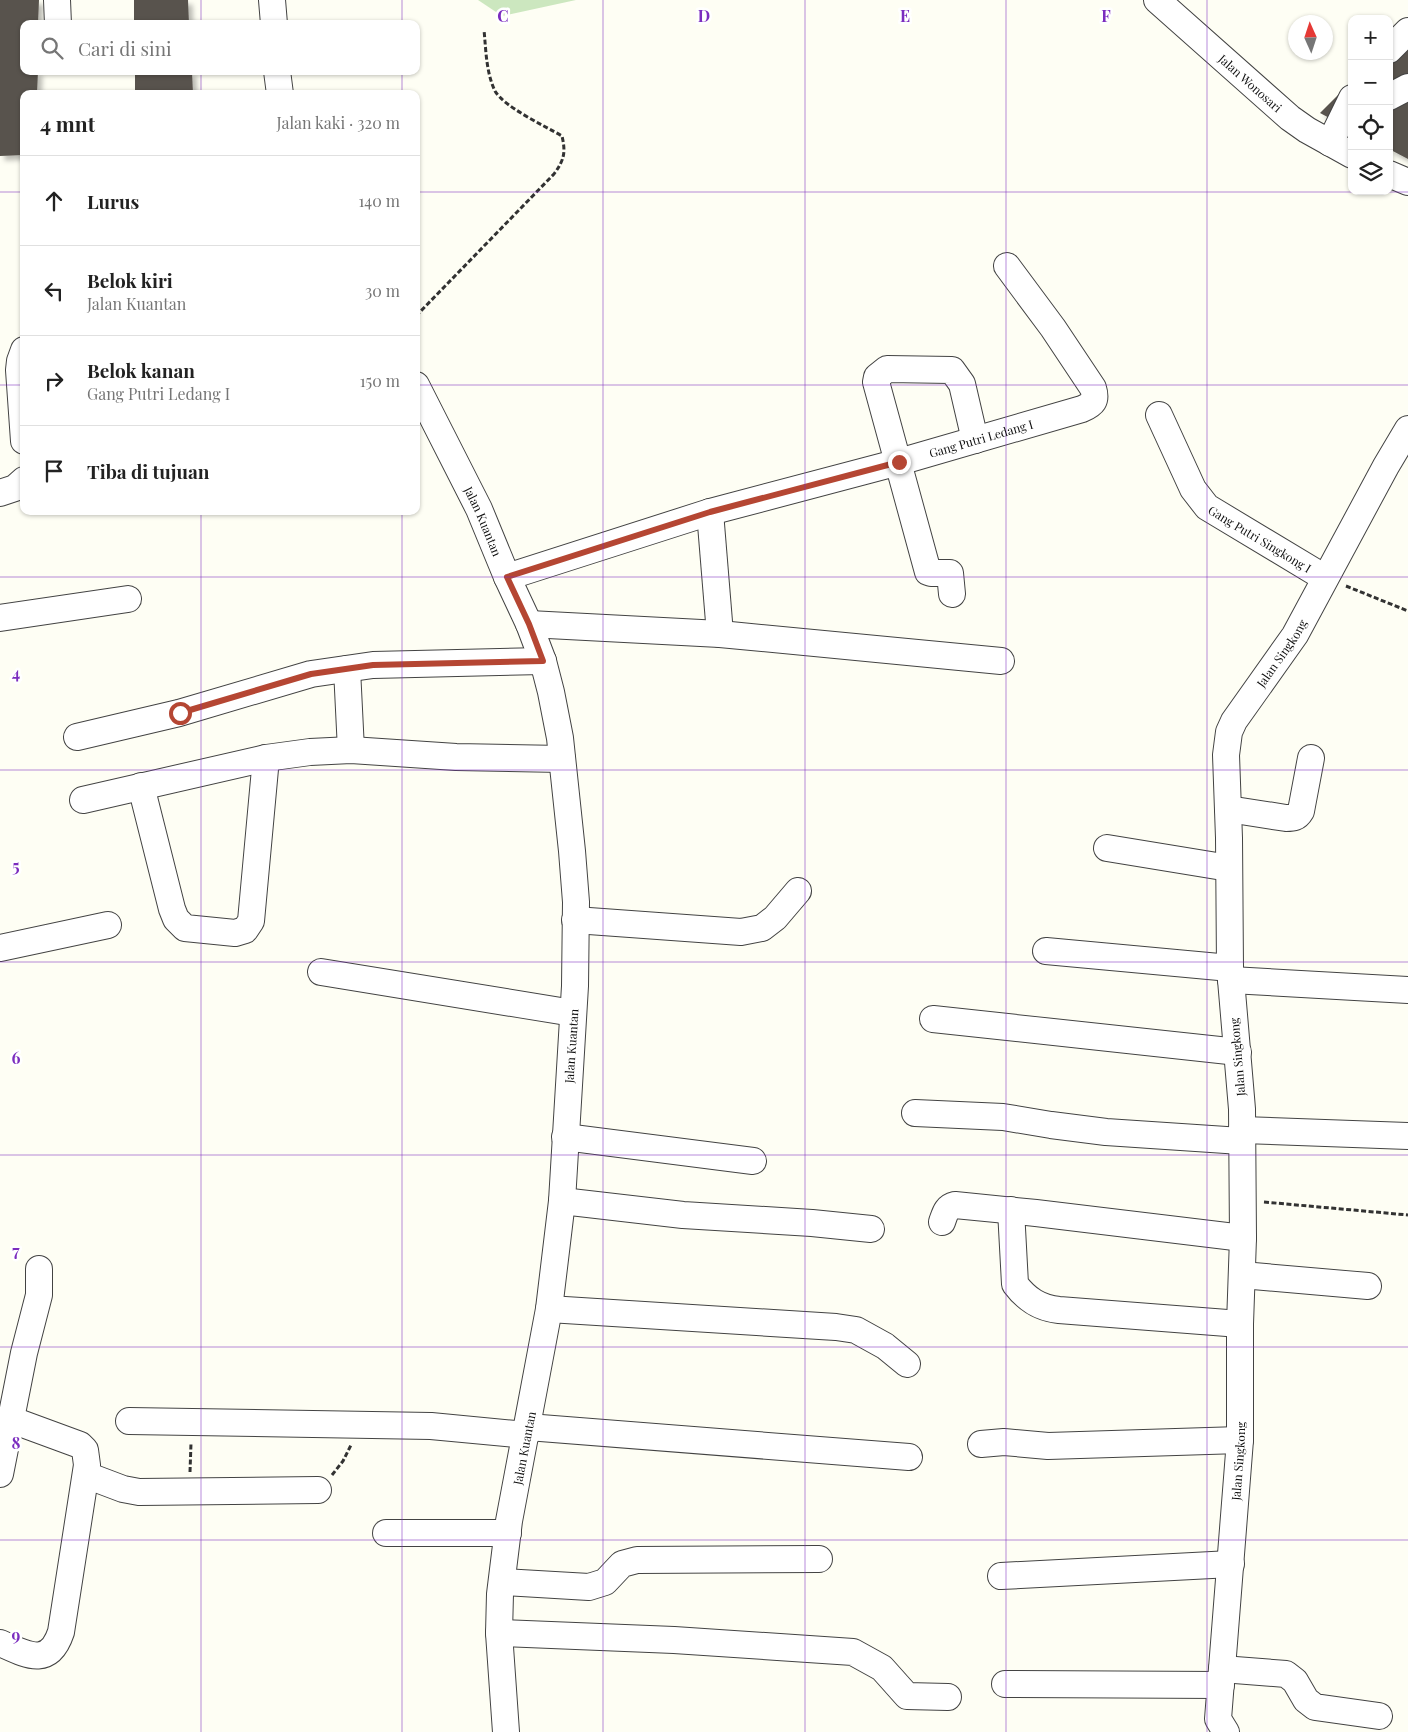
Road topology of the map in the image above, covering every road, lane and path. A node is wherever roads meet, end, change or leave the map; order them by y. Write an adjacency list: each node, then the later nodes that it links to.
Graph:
1 (57, 0): 4 (street)
2 (272, 0): 5 (street)
3 (1165, 3): 14 (street, Jalan Wonosari)
4 (58, 20)
5 (274, 20)
6 (484, 30): 18 (path)
7 (1408, 31): 8 (street)
8 (1393, 46)
9 (278, 75): 11 (street)
10 (1408, 87): 12 (street)
11 (279, 90)
12 (1393, 95)
13 (1348, 112): 14 (street)
14 (1341, 149)
15 (1393, 176): 16 (street)
16 (1408, 182)
17 (1007, 266): 24 (street, Gang Putri Ledang I)
18 (420, 312)
19 (20, 365): 20 (street)
20 (20, 384)
21 (420, 393): 29 (street, Jalan Kuantan)
22 (1159, 415): 30 (street, Gang Putri Singkong I)
23 (1408, 429): 30 (street, Jalan Singkong)
24 (975, 440): 25 (street, Gang Putri Ledang I); 25 (street)
25 (899, 462): 28 (street, Gang Putri Ledang I); 31 (street)
26 (20, 483): 27 (street)
27 (0, 493)
28 (710, 512): 29 (street, Gang Putri Ledang I); 36 (street)
29 (507, 577): 35 (street, Jalan Kuantan)
30 (1325, 578): 33 (path, Gang Putri Singkong I); 47 (street, Jalan Singkong)
31 (952, 594)
32 (128, 599): 34 (street)
33 (1408, 611)
34 (0, 618)
35 (529, 624): 36 (street); 37 (street, Jalan Kuantan)
36 (720, 634): 38 (street)
37 (543, 661): 39 (street); 44 (street, Jalan Kuantan)
38 (1001, 661)
39 (347, 669): 40 (street); 41 (street)
40 (77, 737)
41 (350, 750): 42 (street); 44 (street)
42 (266, 758): 45 (street); 45 (street)
43 (1310, 758): 47 (street)
44 (562, 759): 51 (street, Jalan Kuantan)
45 (141, 786): 46 (street)
46 (83, 800)
47 (1228, 809): 49 (street, Jalan Singkong)
48 (1107, 848): 49 (street)
49 (1229, 868): 56 (street, Jalan Singkong)
50 (798, 891): 51 (street)
51 (576, 920): 58 (street, Jalan Kuantan)
52 (108, 925): 53 (street)
53 (0, 948)
54 (1046, 951): 56 (street)
55 (322, 972): 58 (street)
56 (1231, 974): 57 (street); 60 (street, Jalan Singkong)
57 (1408, 990)
58 (574, 1012): 64 (street, Jalan Kuantan)
59 (933, 1019): 60 (street)
60 (1238, 1052): 62 (street, Jalan Singkong)
61 (915, 1113): 62 (street)
62 (1241, 1135): 63 (street); 67 (street, Jalan Singkong)
63 (1408, 1136)
64 (566, 1137): 65 (street); 66 (street, Jalan Kuantan)
65 (753, 1161)
66 (562, 1201): 71 (street); 76 (street, Jalan Kuantan)
67 (1243, 1202): 69 (path); 72 (street, Jalan Singkong)
68 (1011, 1210): 70 (street); 72 (street); 77 (street)
69 (1408, 1215)
70 (942, 1222)
71 (870, 1229)
72 (1243, 1238): 74 (street, Jalan Singkong)
73 (39, 1269): 79 (street)
74 (1242, 1275): 75 (street); 77 (street, Jalan Singkong)
75 (1368, 1286)
76 (549, 1309): 78 (street); 84 (street, Jalan Kuantan)
77 (1240, 1324): 85 (street, Jalan Singkong)
78 (907, 1364)
79 (10, 1373): 80 (street)
80 (12, 1420): 88 (street); 89 (street)
81 (129, 1421): 82 (street)
82 (192, 1422): 83 (street); 90 (path)
83 (355, 1425): 84 (street); 91 (path)
84 (527, 1431): 87 (street); 93 (street, Jalan Kuantan)
85 (1240, 1440): 86 (street); 95 (street, Jalan Singkong)
86 (981, 1444)
87 (909, 1457)
88 (0, 1474)
89 (86, 1475): 90 (street); 99 (street)
90 (189, 1490): 91 (street)
91 (318, 1490)
92 (386, 1533): 93 (street)
93 (508, 1533): 97 (street, Jalan Kuantan)
94 (819, 1558): 97 (street)
95 (1230, 1564): 96 (street); 100 (street, Jalan Singkong)
96 (1001, 1576)
97 (502, 1582): 98 (street, Jalan Kuantan)
98 (499, 1633): 102 (street); 105 (street, Jalan Kuantan)
99 (0, 1643)
100 (1221, 1677): 101 (street); 103 (street); 104 (street, Jalan Singkong)
101 (1005, 1684)
102 (948, 1697)
103 (1378, 1716)
104 (1219, 1728)
105 (506, 1732)

